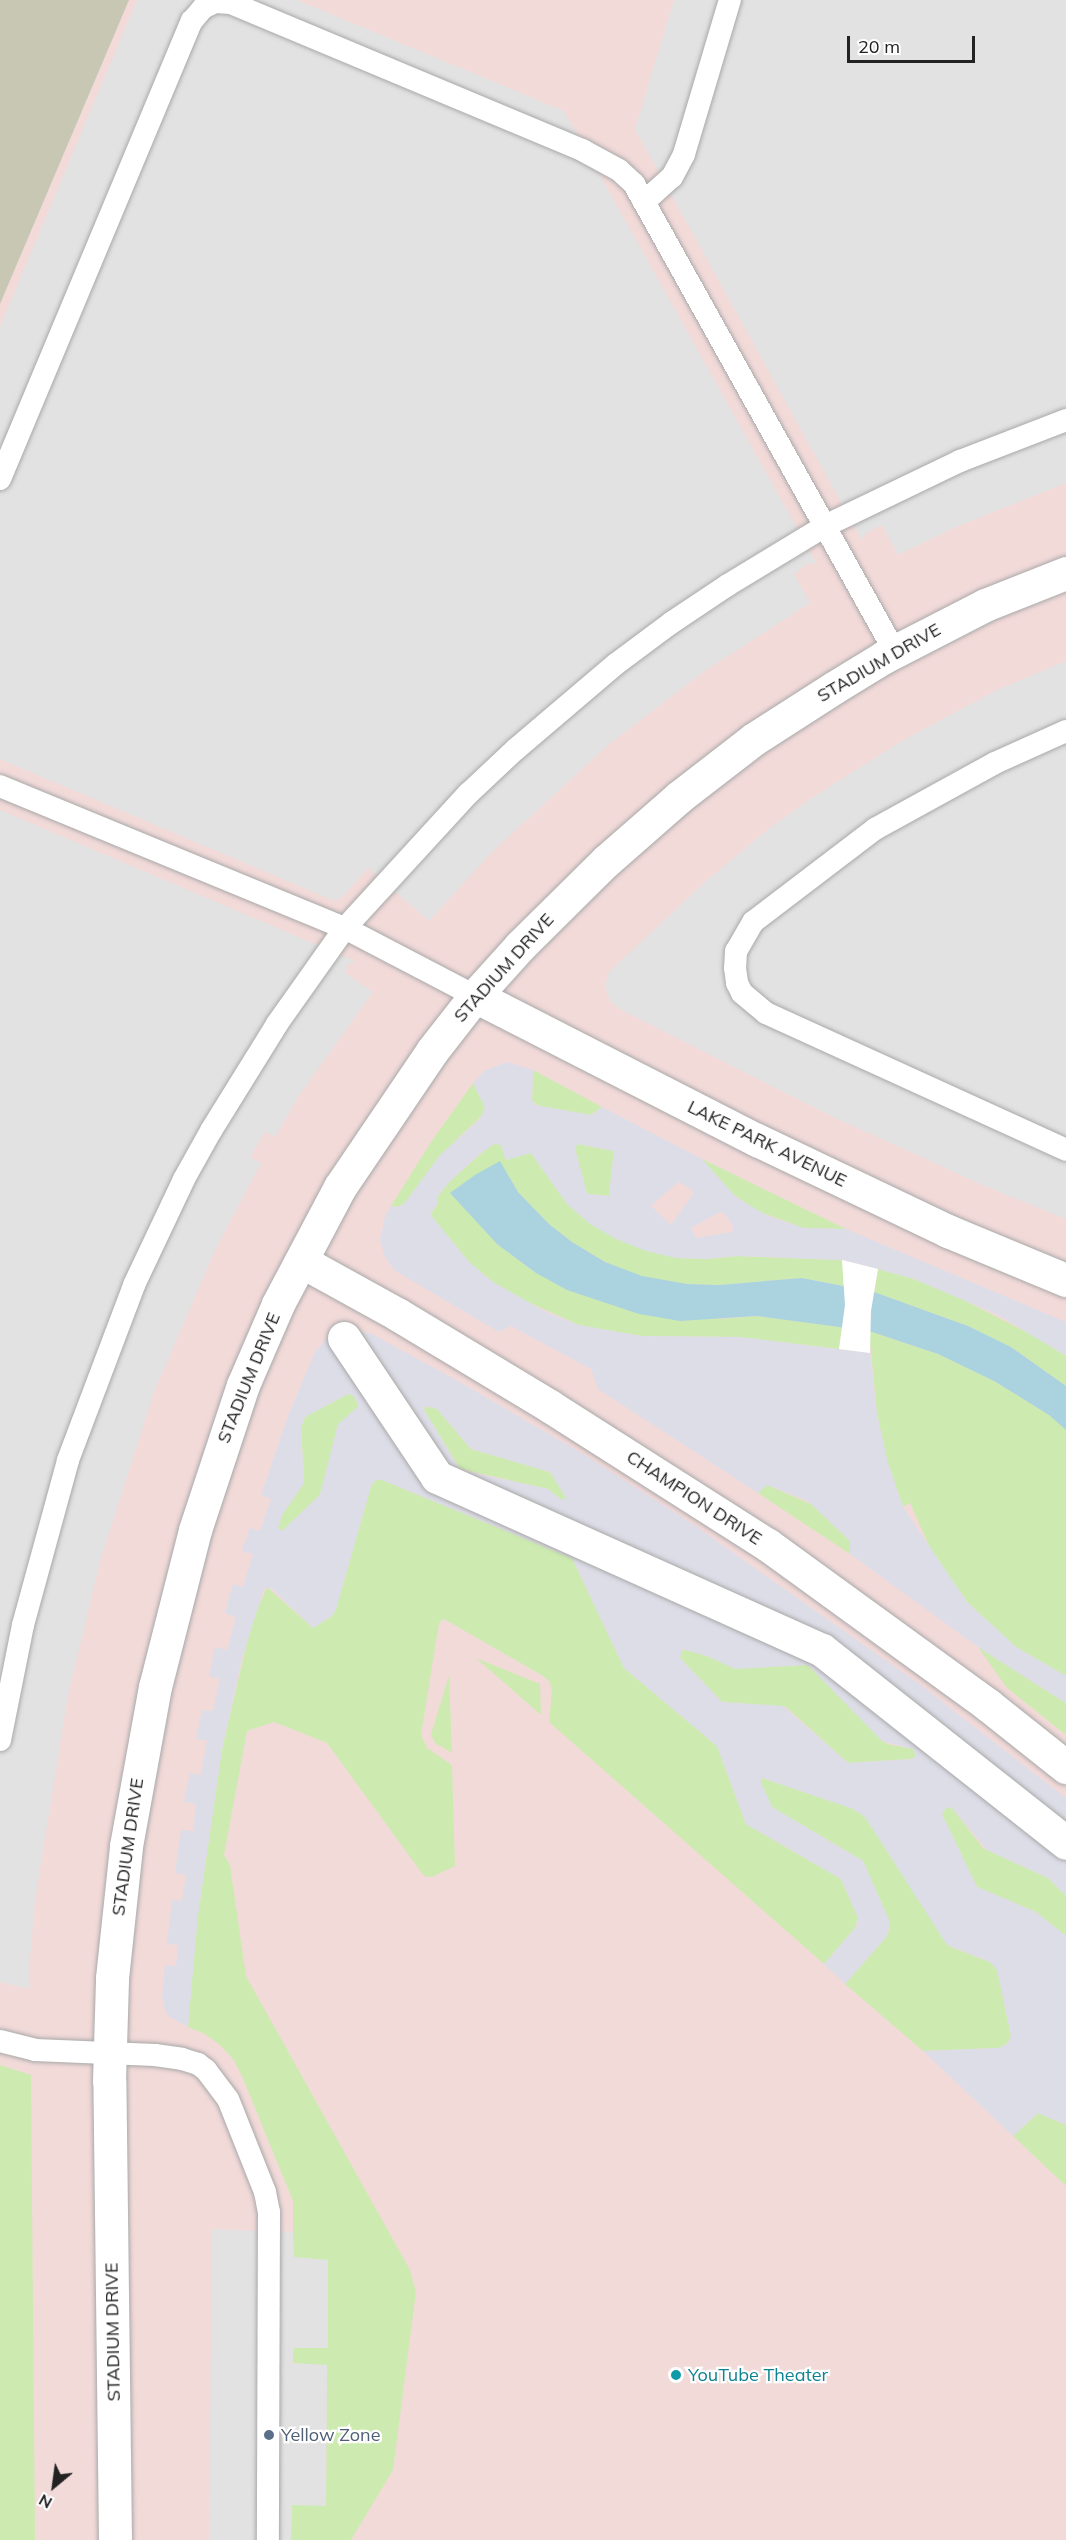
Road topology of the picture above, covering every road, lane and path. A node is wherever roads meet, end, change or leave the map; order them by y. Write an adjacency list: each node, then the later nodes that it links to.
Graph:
1 (730, 0): 2 (lane)
2 (645, 201): 4 (lane); 5 (lane)
3 (1066, 420): 5 (lane)
4 (0, 478)
5 (825, 526): 7 (lane); 10 (lane)
6 (1066, 573): 7 (street, STADIUM DRIVE)
7 (895, 652): 11 (street, STADIUM DRIVE)
8 (1066, 731): 12 (lane)
9 (0, 786): 10 (lane)
10 (345, 928): 11 (lane); 16 (lane)
11 (475, 996): 13 (street, STADIUM DRIVE); 14 (street, LAKE PARK AVENUE)
12 (1066, 1150)
13 (301, 1261): 17 (street, CHAMPION DRIVE); 20 (street, STADIUM DRIVE)
14 (1066, 1280)
15 (344, 1338): 18 (street)
16 (0, 1740)
17 (1066, 1767)
18 (1066, 1843)
19 (0, 2041): 20 (lane)
20 (110, 2053): 21 (street, STADIUM DRIVE); 22 (lane)
21 (115, 2540)
22 (268, 2540)

